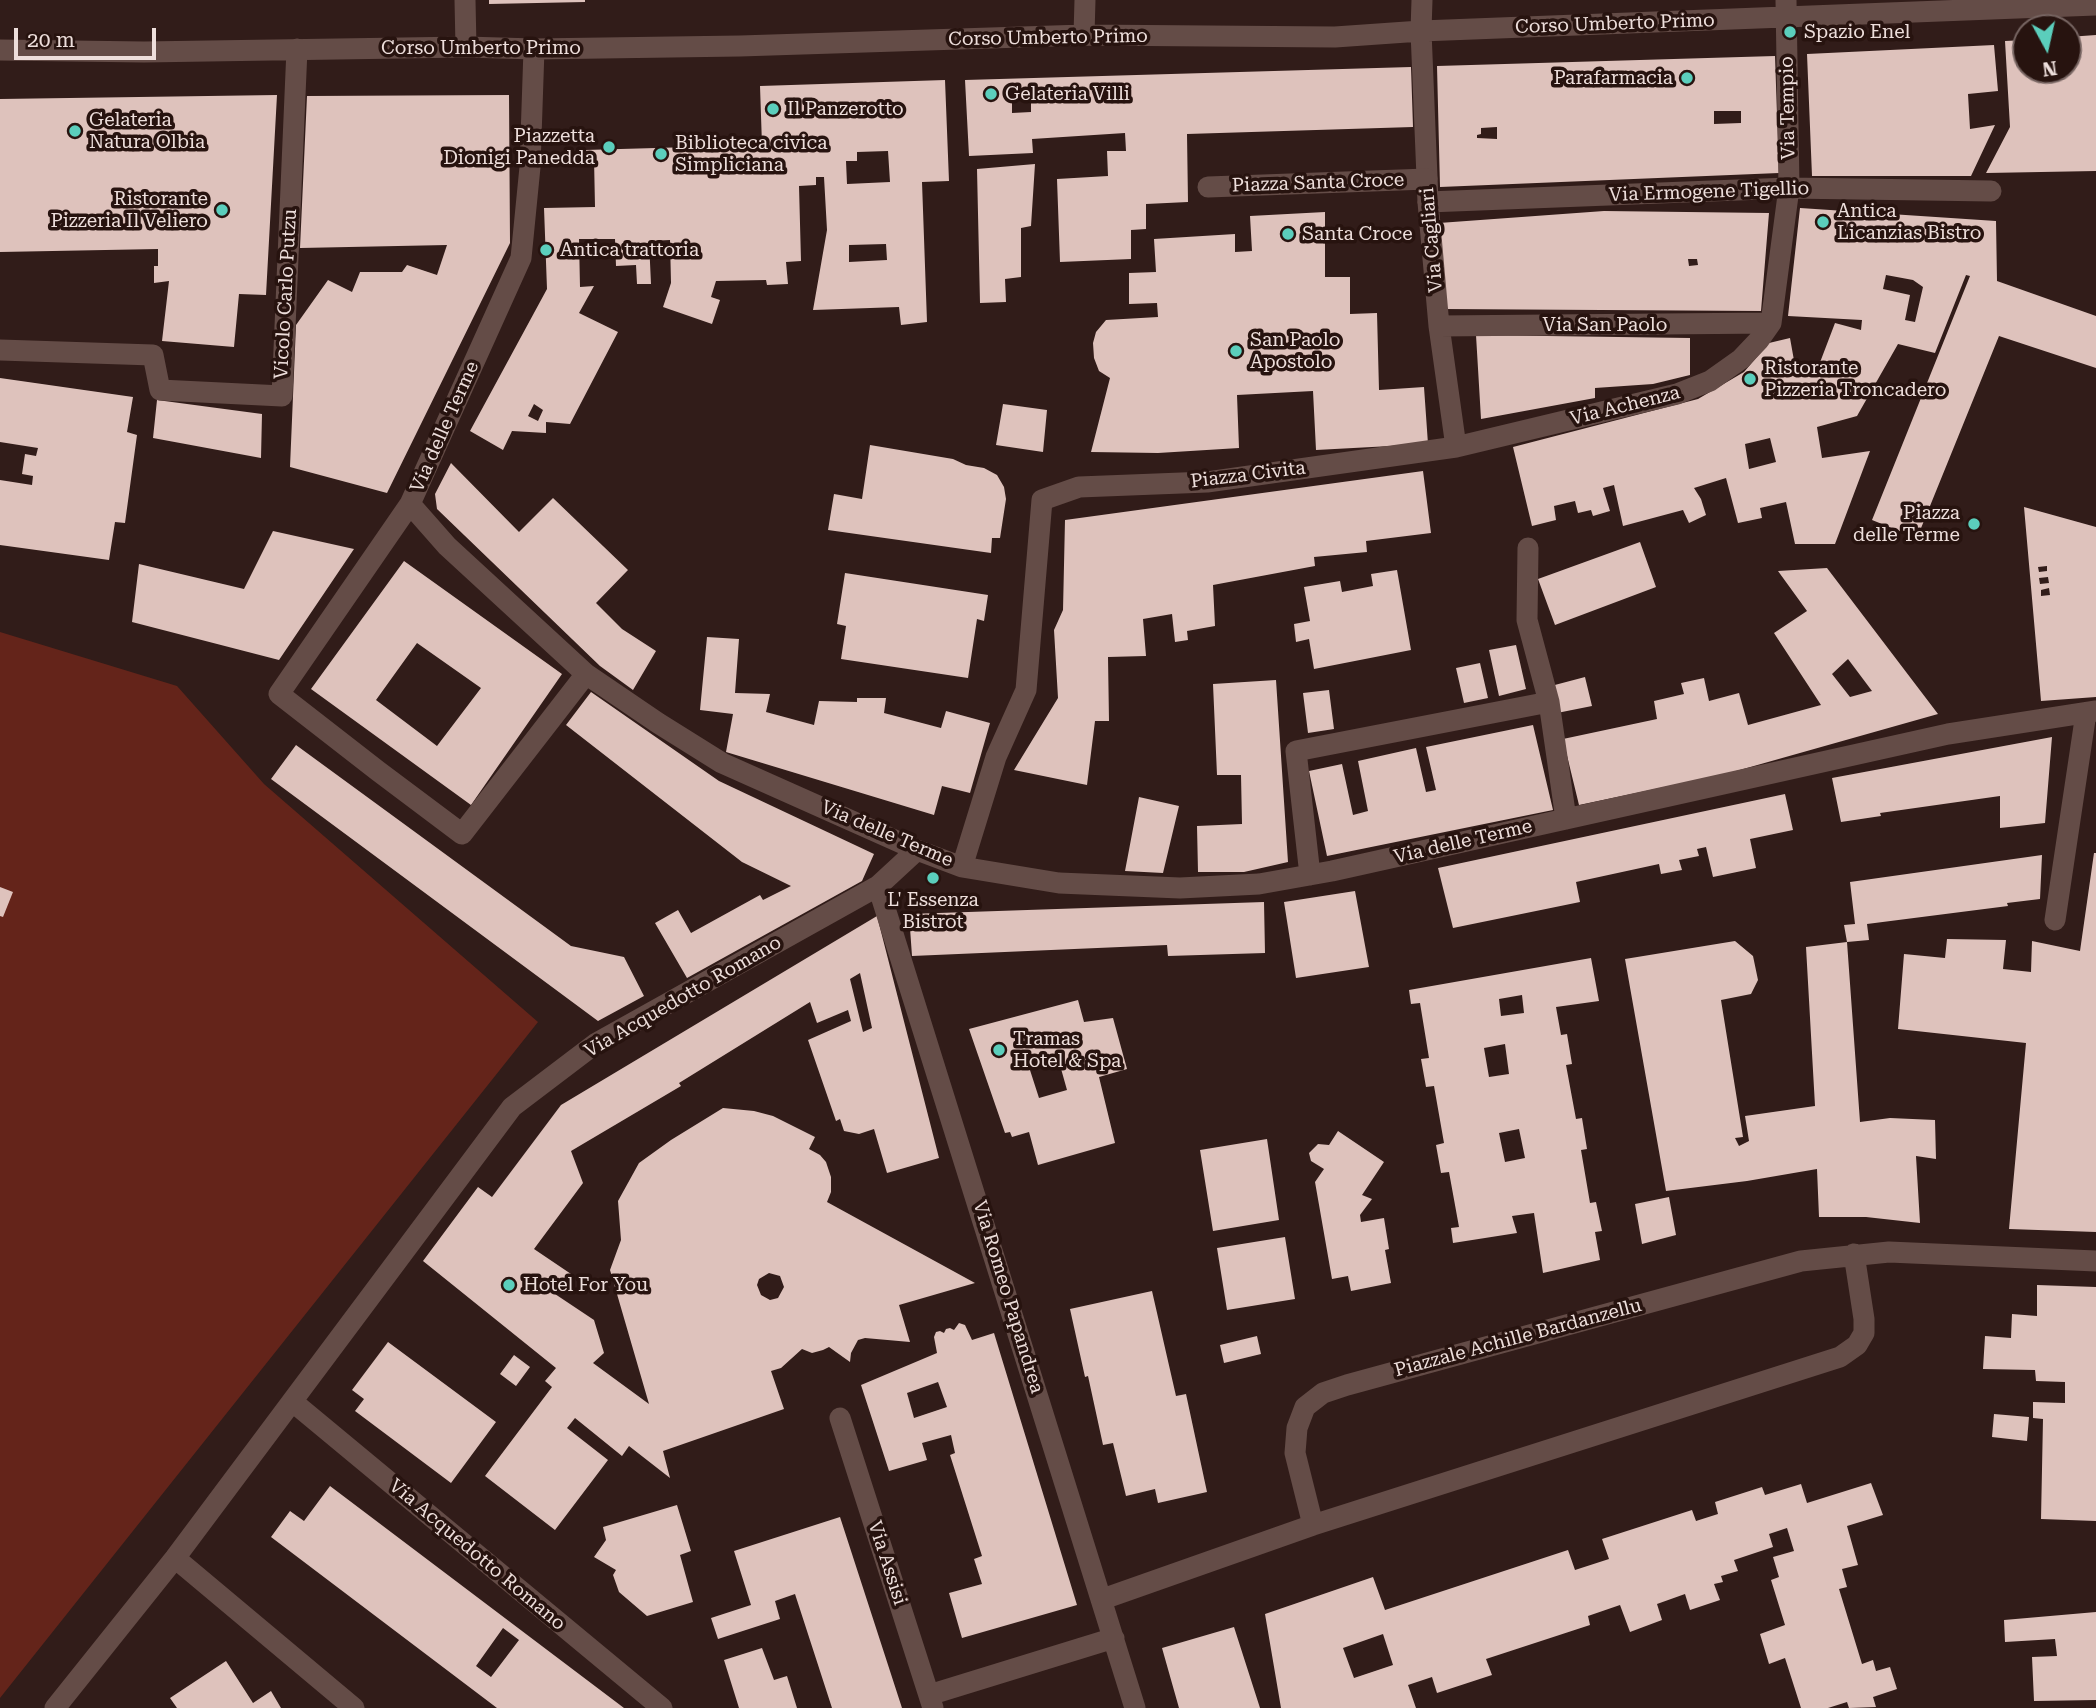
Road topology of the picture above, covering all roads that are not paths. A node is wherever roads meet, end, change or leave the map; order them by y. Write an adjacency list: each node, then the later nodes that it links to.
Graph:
1 (465, 0): 8 (street)
2 (1085, 0): 7 (street)
3 (1422, 0): 6 (street, Via Cagliari)
4 (2096, 5): 5 (street, Corso Umberto Primo)
5 (1786, 9): 6 (street, Corso Umberto Primo); 14 (street, Via Tempio)
6 (1421, 31): 7 (street, Corso Umberto Primo); 12 (street, Via Cagliari)
7 (1084, 36): 9 (street, Corso Umberto Primo)
8 (466, 47): 9 (street, Corso Umberto Primo); 11 (street, Corso Umberto Primo)
9 (534, 49): 21 (street, Via delle Terme)
10 (0, 50): 11 (street, Corso Umberto Primo)
11 (297, 50): 19 (street, Vicolo Carlo Putzu)
12 (1427, 180): 13 (street, Piazza Santa Croce); 16 (street, Via Cagliari)
13 (1208, 187)
14 (1789, 188): 15 (street, Via Ermogene Tigellio); 16 (street, Via Ermogene Tigellio); 17 (street, Via Tempio)
15 (1991, 191)
16 (1428, 202): 18 (street, Via Cagliari)
17 (1771, 323): 18 (street, Via San Paolo); 20 (street, Via Achenza)
18 (1439, 326): 20 (street, Via Cagliari)
19 (0, 351)
20 (1456, 447): 28 (street, Piazza Civita)
21 (410, 504): 23 (street, Via delle Terme); 23 (street)
22 (1528, 548): 24 (street)
23 (586, 674): 27 (street, Via delle Terme)
24 (1549, 702): 26 (street); 29 (street)
25 (2091, 712): 26 (street, Via delle Terme); 31 (street)
26 (1566, 819): 29 (street, Via delle Terme)
27 (917, 850): 28 (street, Via delle Terme); 30 (street, Via Acquedotto Romano)
28 (962, 866): 29 (street, Via delle Terme)
29 (1310, 875)
30 (878, 886): 34 (street, Via Acquedotto Romano); 38 (street, Via Romeo Papandrea)
31 (2055, 920)
32 (1854, 1254): 33 (street, Piazzale Achille Bardanzellu); 36 (street); 36 (street, Piazzale Achille Bardanzellu)
33 (2096, 1261)
34 (293, 1402): 37 (street, Via Acquedotto Romano); 43 (street, Via Acquedotto Romano)
35 (840, 1418): 40 (street, Via Assisi)
36 (1313, 1525): 38 (street)
37 (175, 1558): 41 (street, Via Acquedotto Romano); 42 (street)
38 (1103, 1599): 39 (street, Via Romeo Papandrea)
39 (1114, 1638): 40 (street); 44 (street, Via Romeo Papandrea)
40 (931, 1701)
41 (55, 1708)
42 (354, 1708)
43 (662, 1708)
44 (1135, 1708)

